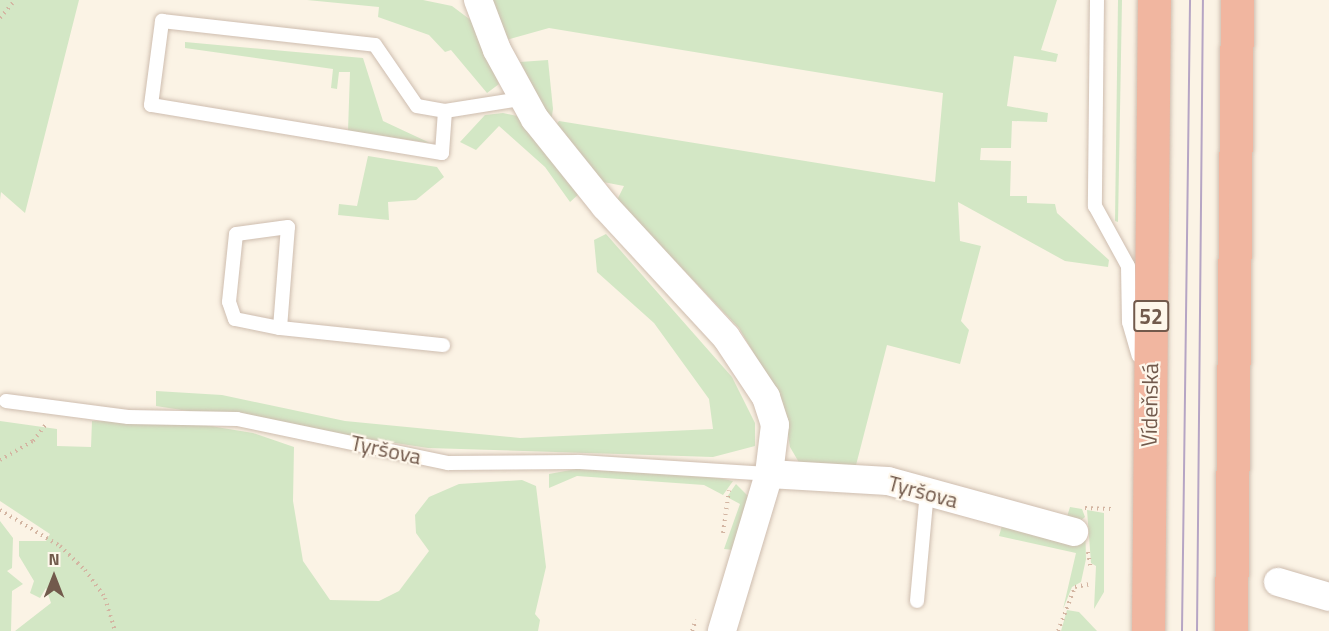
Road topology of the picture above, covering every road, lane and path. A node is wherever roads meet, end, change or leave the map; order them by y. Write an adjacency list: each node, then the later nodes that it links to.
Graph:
1 (15, 0): 6 (path)
2 (478, 0): 7 (street)
3 (1097, 0): 11 (lane)
4 (1154, 0): 11 (highway, Vídeňská / 52)
5 (1236, 0): 32 (highway)
6 (0, 18)
7 (521, 99): 8 (lane); 16 (street)
8 (445, 111): 8 (lane)
9 (280, 328): 9 (lane); 10 (lane)
10 (443, 345)
11 (1150, 393): 31 (highway, Vídeňská / 52)
12 (6, 401): 13 (lane, Tyršova)
13 (58, 408): 14 (path); 15 (lane, Tyršova)
14 (0, 460)
15 (740, 471): 16 (lane, Tyršova); 21 (path)
16 (769, 474): 17 (street, Tyršova); 29 (street)
17 (927, 492): 20 (street, Tyršova); 25 (lane)
18 (1111, 509): 20 (path)
19 (0, 510): 27 (path)
20 (1081, 520)
21 (722, 541)
22 (1278, 582): 24 (street)
23 (1091, 584): 30 (path)
24 (1329, 597)
25 (917, 601)
26 (700, 608): 28 (path)
27 (115, 631)
28 (692, 631)
29 (722, 631)
30 (1058, 631)
31 (1148, 631)
32 (1230, 631)

